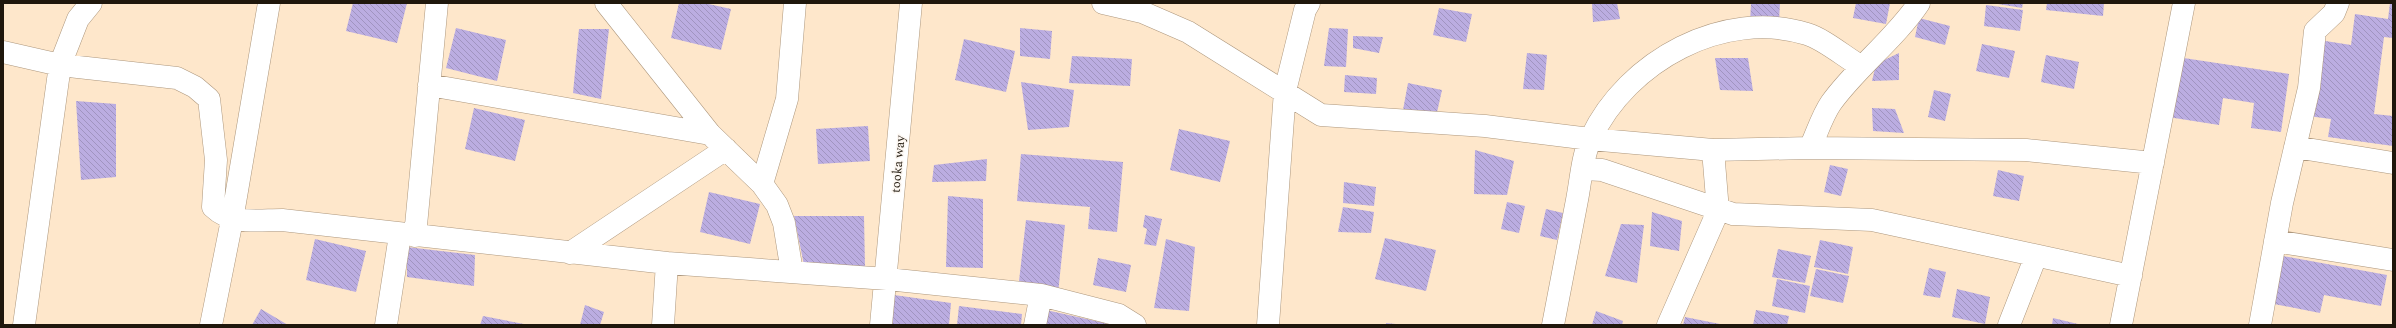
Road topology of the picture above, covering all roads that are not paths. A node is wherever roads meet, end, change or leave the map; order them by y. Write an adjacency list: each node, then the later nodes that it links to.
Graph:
1 (91, 3): 13 (street)
2 (269, 3): 28 (street)
3 (437, 3): 15 (street)
4 (606, 3): 17 (street)
5 (795, 3): 26 (street)
6 (911, 3): 37 (street, tooka way)
7 (1103, 3): 16 (street)
8 (1309, 3): 16 (street)
9 (1919, 3): 14 (street)
10 (2184, 3): 23 (street)
11 (2338, 3): 19 (street)
12 (3, 52): 13 (street)
13 (60, 66): 28 (street); 39 (street)
14 (1862, 67): 18 (street); 20 (street)
15 (429, 85): 17 (street); 29 (street)
16 (1286, 91): 18 (street); 46 (street)
17 (710, 134): 21 (street)
18 (1590, 139): 22 (street); 25 (street)
19 (2295, 147): 24 (street); 30 (street)
20 (1810, 148): 22 (street); 23 (street)
21 (726, 149): 26 (street); 31 (street)
22 (1713, 150): 27 (street)
23 (2153, 163): 36 (street)
24 (2393, 163)
25 (1583, 169): 27 (street); 47 (street)
26 (762, 184): 35 (street)
27 (1718, 211): 32 (street); 48 (street)
28 (232, 220): 29 (street); 40 (street)
29 (407, 235): 31 (street); 41 (street)
30 (2275, 241): 33 (street); 51 (street)
31 (570, 253): 34 (street)
32 (2036, 256): 36 (street); 49 (street)
33 (2393, 260)
34 (667, 263): 35 (street); 42 (street)
35 (792, 272): 37 (street)
36 (2131, 276): 50 (street)
37 (887, 279): 38 (street); 43 (street, tooka way)
38 (1041, 295): 44 (street); 45 (street)
39 (24, 325)
40 (211, 325)
41 (386, 325)
42 (663, 325)
43 (881, 325)
44 (1035, 325)
45 (1134, 325)
46 (1268, 325)
47 (1553, 325)
48 (1668, 325)
49 (2008, 325)
50 (2121, 325)
51 (2260, 325)

